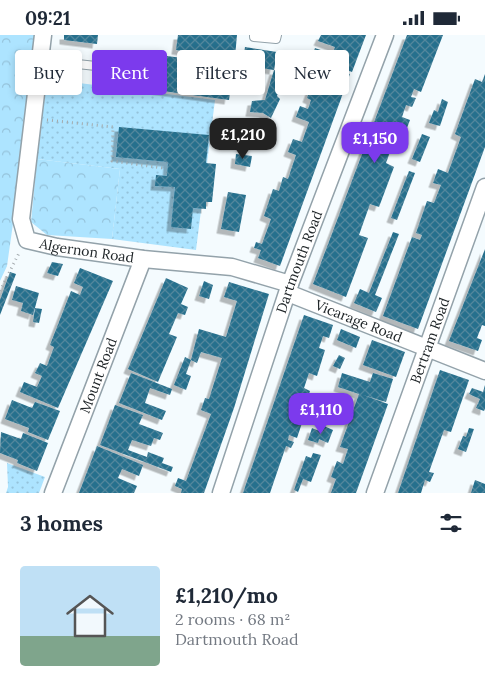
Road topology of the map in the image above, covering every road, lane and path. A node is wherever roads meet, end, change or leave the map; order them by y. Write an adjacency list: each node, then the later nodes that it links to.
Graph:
1 (43, 35): 5 (street, Algernon Road)
2 (254, 35): 3 (lane)
3 (277, 35)
4 (385, 35): 12 (street, Dartmouth Road)
5 (41, 50)
6 (36, 95): 7 (street, Algernon Road)
7 (33, 119): 8 (path); 10 (street, Algernon Road)
8 (162, 168)
9 (485, 187): 14 (street, Bertram Road)
10 (27, 239): 11 (street, Algernon Road); 13 (path)
11 (143, 259): 12 (street, Algernon Road); 16 (street, Mount Road)
12 (289, 288): 14 (street, Vicarage Road); 17 (street, Dartmouth Road)
13 (0, 291)
14 (427, 348): 15 (street, Vicarage Road); 18 (street, Bertram Road)
15 (485, 371)
16 (53, 493)
17 (221, 493)
18 (376, 493)

